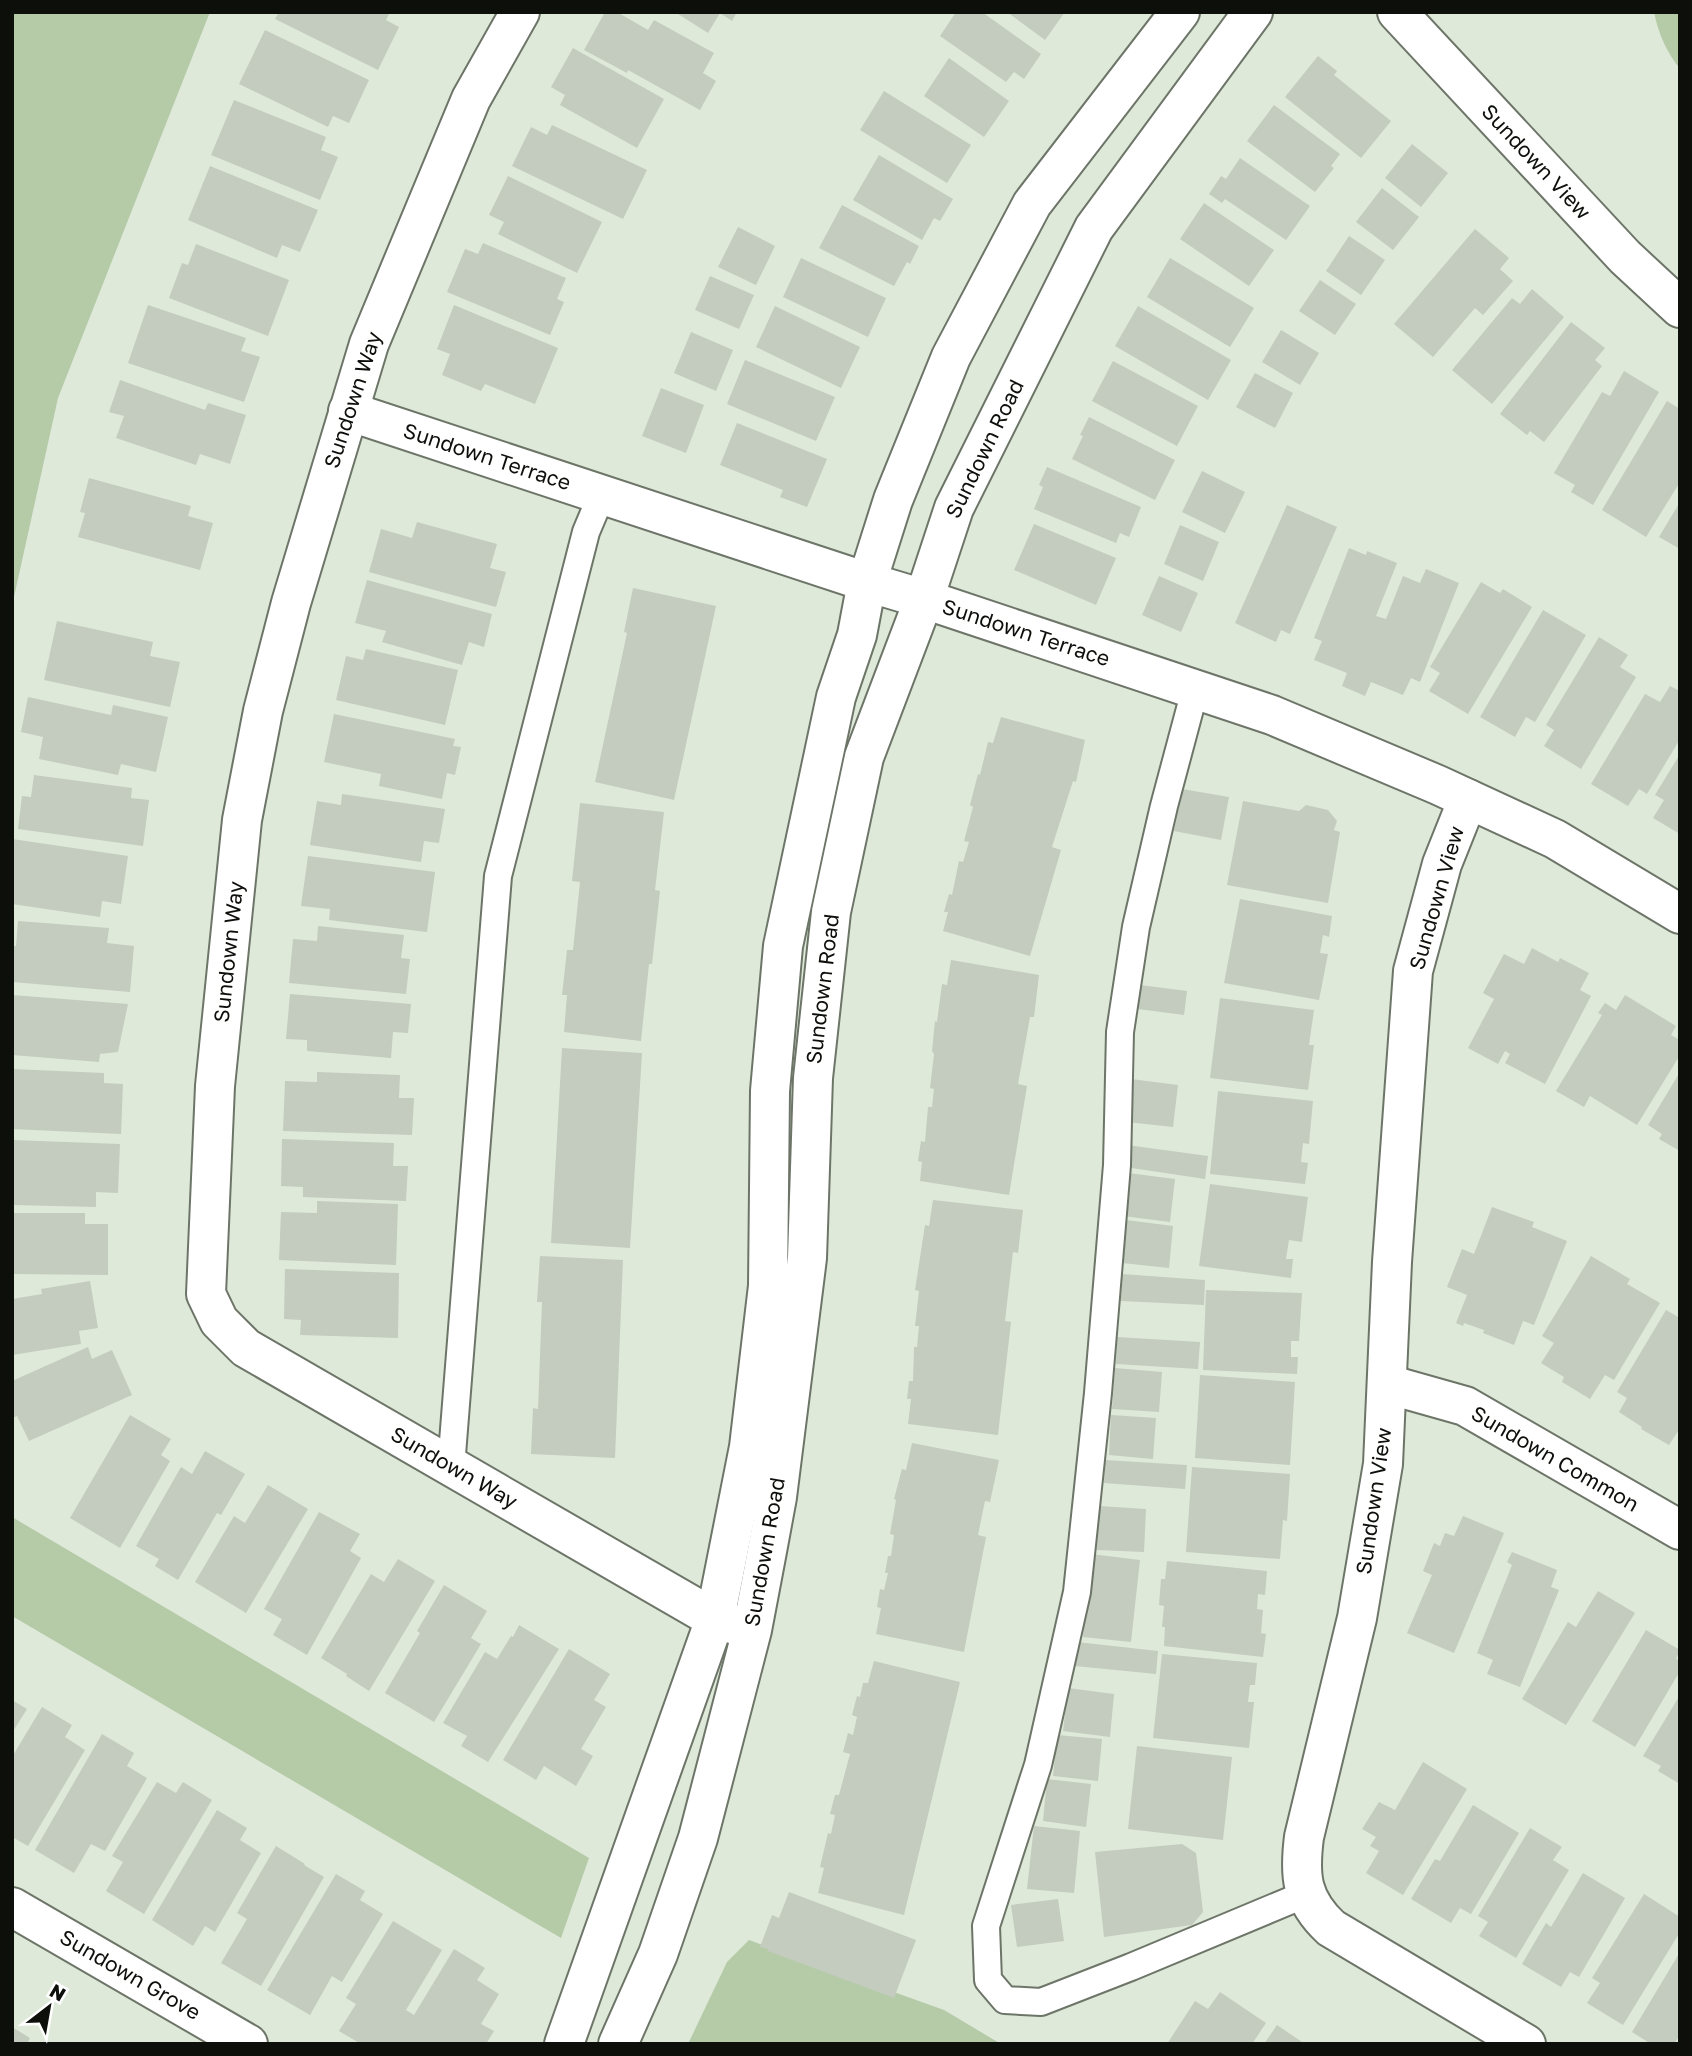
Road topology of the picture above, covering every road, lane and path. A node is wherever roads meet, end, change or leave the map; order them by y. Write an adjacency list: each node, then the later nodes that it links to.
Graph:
1 (520, 12): 6 (street, Sundown Way)
2 (1180, 12): 8 (street, Sundown Road)
3 (1252, 12): 9 (street, Sundown Road)
4 (1397, 12): 5 (street, Sundown View)
5 (1680, 308)
6 (348, 411): 7 (street, Sundown Terrace); 14 (street, Sundown Way)
7 (602, 494): 8 (street, Sundown Terrace); 14 (lane)
8 (867, 582): 9 (street, Sundown Terrace); 16 (street, Sundown Road)
9 (924, 599): 10 (street, Sundown Terrace); 17 (street, Sundown Road)
10 (1195, 690): 11 (street, Sundown Terrace); 18 (lane)
11 (1468, 799): 12 (street, Sundown Terrace); 13 (street, Sundown View)
12 (1680, 914)
13 (1387, 1384): 15 (street, Sundown Common); 18 (street, Sundown View)
14 (451, 1467): 16 (street, Sundown Way)
15 (1680, 1530)
16 (715, 1619): 17 (street, Sundown Way); 21 (street, Sundown Road)
17 (751, 1630): 22 (street, Sundown Road)
18 (1306, 1894): 23 (street, Sundown View)
19 (12, 1906): 20 (street, Sundown Grove)
20 (248, 2044)
21 (564, 2044)
22 (618, 2044)
23 (1526, 2044)

